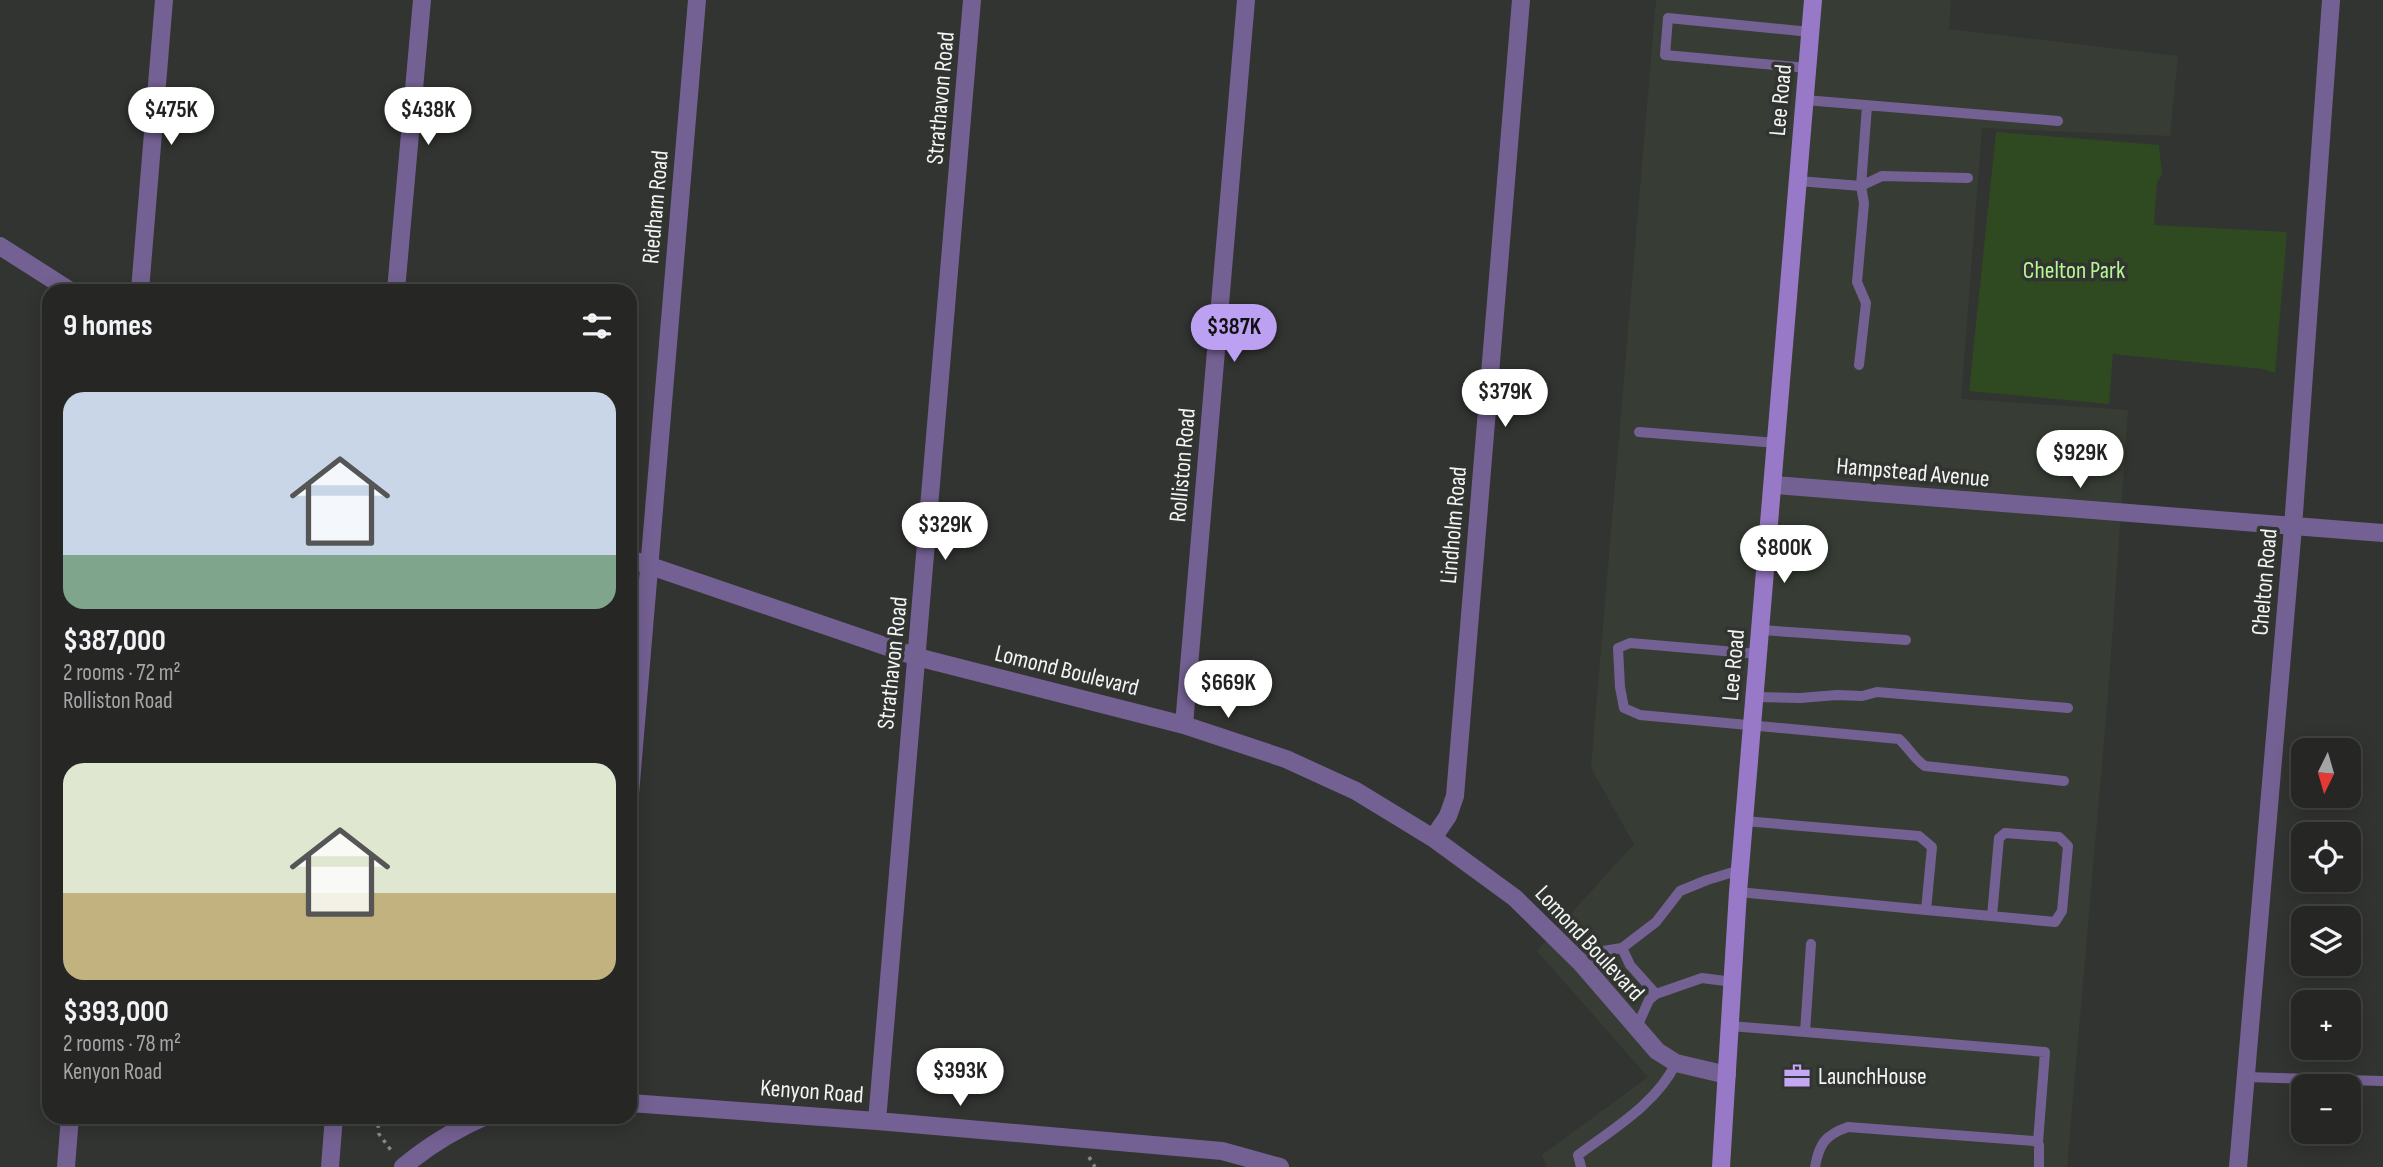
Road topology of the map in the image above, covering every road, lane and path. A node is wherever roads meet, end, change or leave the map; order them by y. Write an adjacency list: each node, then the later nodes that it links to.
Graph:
1 (164, 0): 19 (street)
2 (422, 0): 20 (street)
3 (697, 0): 28 (street, Riedham Road)
4 (972, 0): 32 (street, Strathavon Road)
5 (1246, 0): 37 (street, Rolliston Road)
6 (1521, 0): 40 (street, Lindholm Road)
7 (1813, 0): 9 (main road, Lee Road)
8 (2331, 0): 25 (street, Chelton Road)
9 (1810, 32): 10 (main road, Lee Road); 10 (lane)
10 (1807, 68): 11 (main road, Lee Road)
11 (1805, 100): 12 (lane); 15 (main road, Lee Road)
12 (1867, 106): 13 (lane); 16 (lane)
13 (2058, 121)
14 (1968, 178): 16 (lane)
15 (1798, 181): 16 (lane); 23 (main road, Lee Road)
16 (1861, 186): 21 (lane)
17 (0, 246): 18 (street)
18 (60, 284)
19 (140, 284)
20 (397, 284)
21 (1859, 365)
22 (1639, 432): 23 (lane)
23 (1777, 443): 24 (main road, Lee Road)
24 (1774, 485): 25 (street, Hampstead Avenue); 29 (main road, Lee Road)
25 (2293, 527): 26 (street, Hampstead Avenue); 55 (street, Chelton Road)
26 (2383, 533)
27 (637, 562): 28 (street, Lomond Boulevard)
28 (650, 567): 32 (street, Lomond Boulevard); 35 (street, Riedham Road)
29 (1761, 630): 30 (lane); 31 (main road, Lee Road)
30 (1906, 640)
31 (1759, 654): 33 (main road, Lee Road); 36 (lane)
32 (917, 657): 37 (street, Lomond Boulevard); 58 (street, Strathavon Road)
33 (1755, 697): 34 (lane); 36 (main road, Lee Road)
34 (2068, 708)
35 (637, 715)
36 (1753, 725): 38 (lane); 39 (main road, Lee Road)
37 (1184, 726): 40 (street, Lomond Boulevard)
38 (2064, 781)
39 (1744, 821): 41 (main road, Lee Road); 43 (lane)
40 (1433, 838): 47 (street, Lomond Boulevard)
41 (1740, 870): 42 (main road, Lee Road); 46 (lane)
42 (1738, 892): 43 (lane); 48 (main road, Lee Road)
43 (1926, 910): 44 (lane)
44 (1992, 916): 44 (lane)
45 (1811, 944): 52 (lane)
46 (1622, 948): 47 (lane); 49 (lane)
47 (1581, 963): 51 (street, Lomond Boulevard)
48 (1733, 982): 49 (lane); 50 (main road, Lee Road)
49 (1656, 994): 51 (lane)
50 (1730, 1026): 52 (lane); 54 (main road, Lee Road)
51 (1636, 1029): 53 (street, Lomond Boulevard)
52 (1805, 1032): 63 (lane)
53 (1676, 1063): 54 (street, Lomond Boulevard); 70 (lane)
54 (1727, 1075): 71 (main road, Lee Road)
55 (2246, 1077): 56 (lane); 74 (street, Chelton Road)
56 (2382, 1081)
57 (637, 1104): 58 (street, Kenyon Road)
58 (877, 1121): 69 (street, Kenyon Road)
59 (69, 1124): 66 (street)
60 (333, 1124): 67 (street)
61 (378, 1124): 65 (path)
62 (467, 1124): 65 (street)
63 (2038, 1143): 72 (lane); 73 (lane)
64 (1088, 1157): 68 (path)
65 (399, 1161)
66 (66, 1167)
67 (330, 1167)
68 (1095, 1167)
69 (1280, 1167)
70 (1581, 1167)
71 (1721, 1167)
72 (1815, 1167)
73 (2039, 1167)
74 (2238, 1167)

